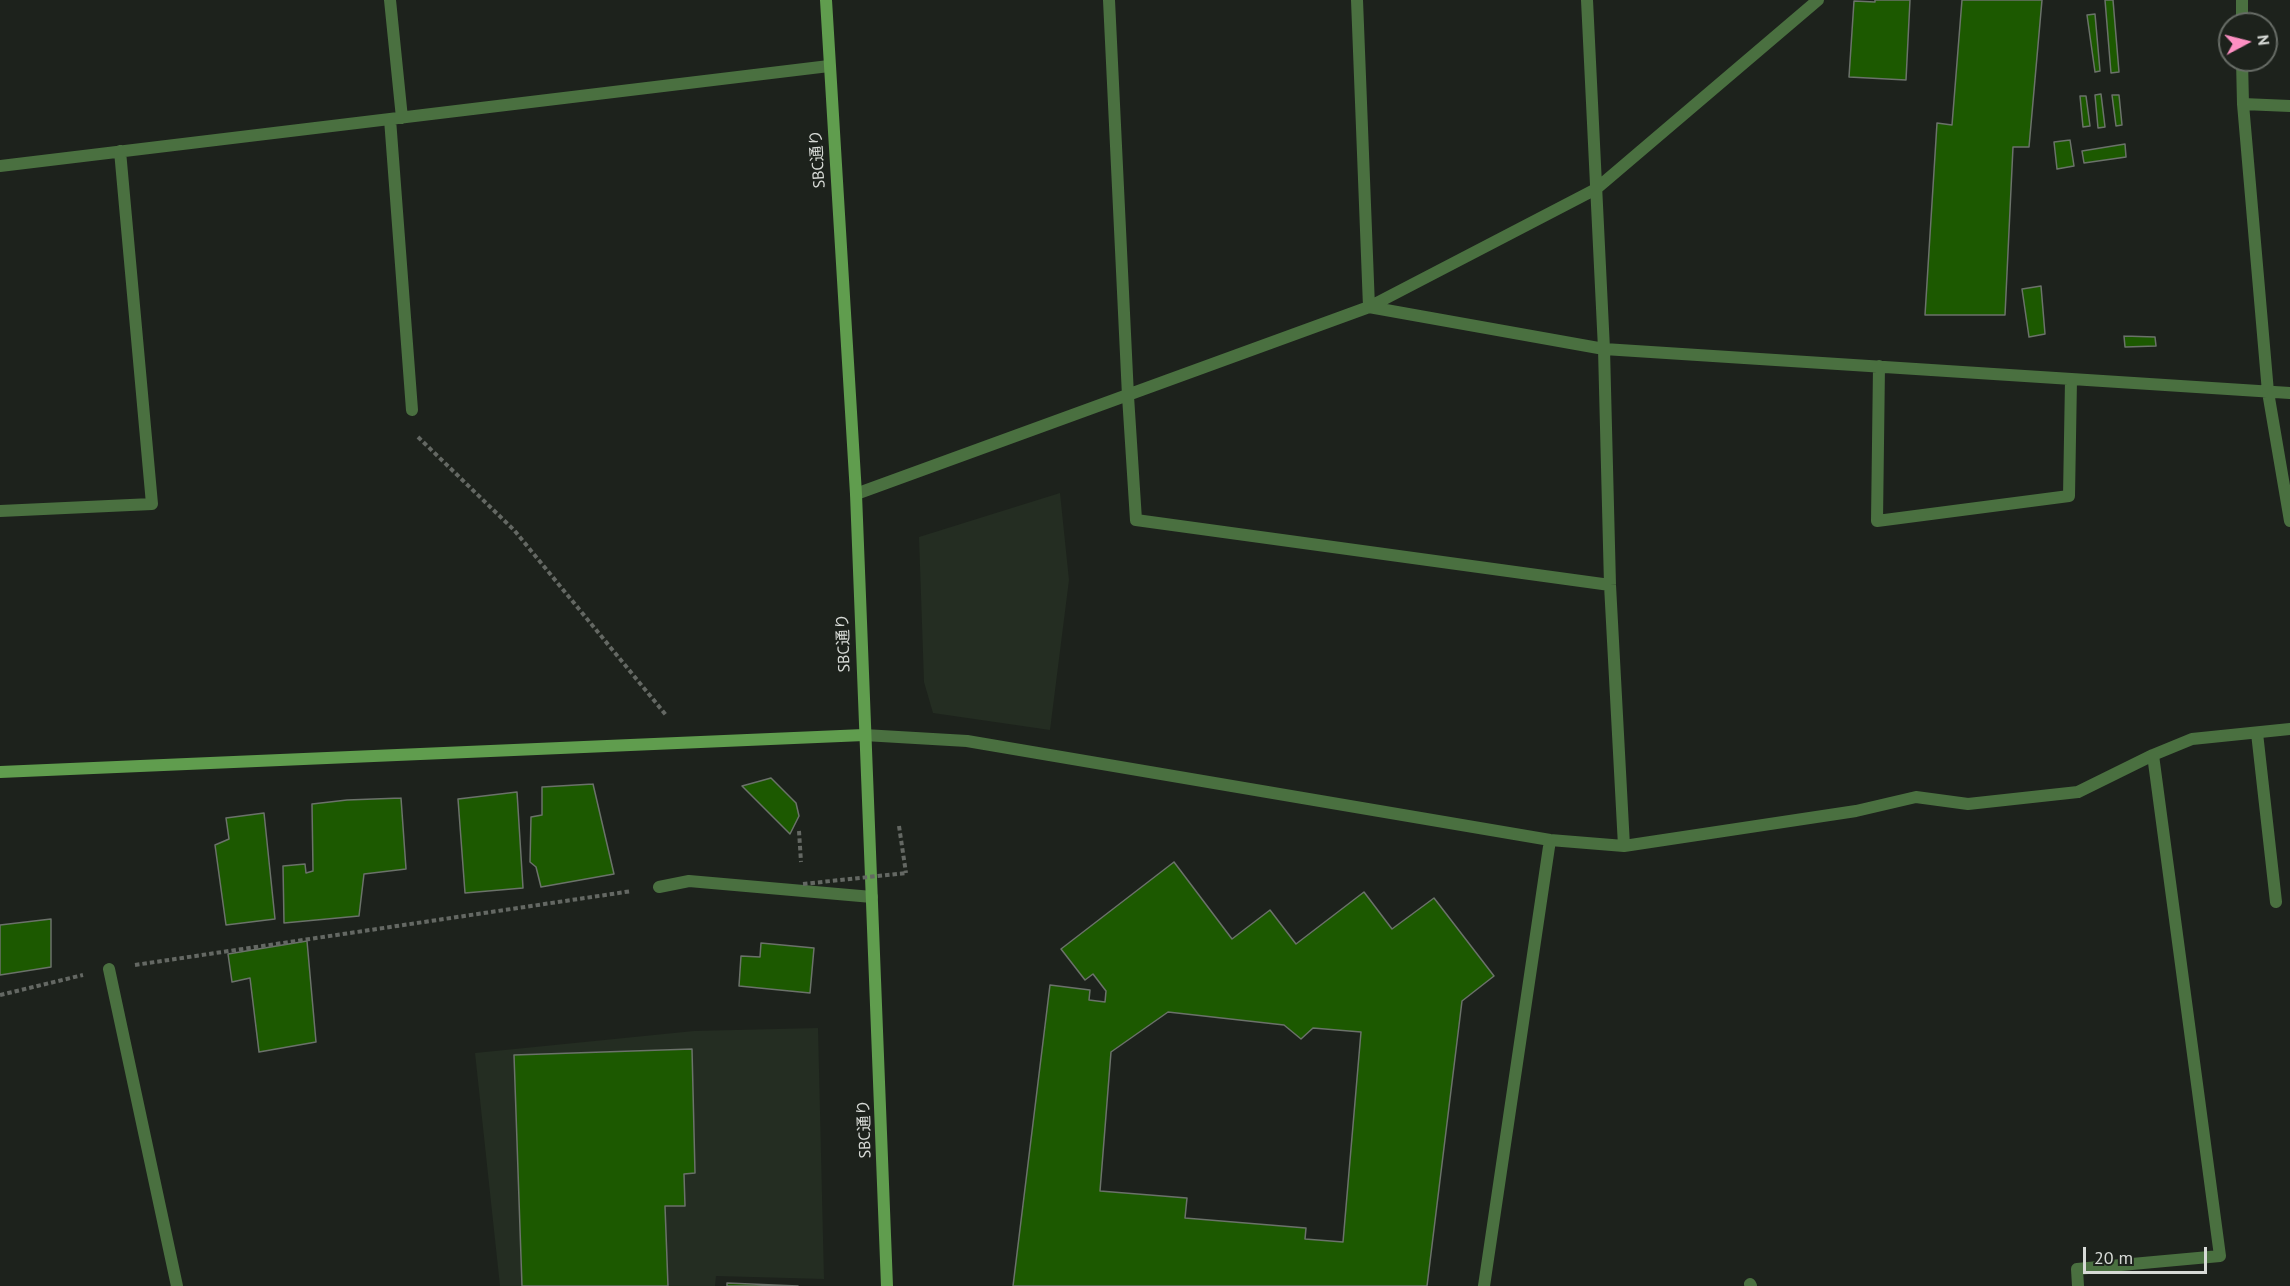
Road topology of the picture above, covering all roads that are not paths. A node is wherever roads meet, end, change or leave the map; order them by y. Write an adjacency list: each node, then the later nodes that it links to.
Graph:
1 (390, 0): 11 (street)
2 (826, 0): 7 (street, SBC通り)
3 (1109, 0): 21 (street)
4 (1357, 0): 15 (street)
5 (1587, 0): 14 (street)
6 (1818, 0): 14 (street)
7 (829, 66): 11 (street); 23 (street, SBC通り)
8 (2242, 72): 9 (street)
9 (2243, 104): 10 (street); 19 (street)
10 (2290, 106)
11 (396, 118): 12 (street); 22 (street)
12 (120, 151): 13 (street); 24 (street)
13 (0, 166)
14 (1596, 189): 15 (street); 16 (street)
15 (1369, 307): 16 (street); 21 (street)
16 (1604, 349): 17 (street); 26 (street)
17 (1879, 366): 18 (street); 18 (street)
18 (2071, 380): 19 (street)
19 (2268, 392): 20 (street); 25 (street)
20 (2290, 393)
21 (1128, 396): 23 (street); 26 (street)
22 (412, 410)
23 (856, 494): 29 (street, SBC通り)
24 (0, 511)
25 (2290, 521)
26 (1610, 585): 33 (street)
27 (2290, 729): 28 (street)
28 (2257, 733): 30 (street); 36 (street)
29 (864, 735): 31 (street); 32 (street); 35 (street, SBC通り)
30 (2153, 754): 33 (street); 41 (street)
31 (0, 772)
32 (1550, 840): 33 (street); 40 (street)
33 (1624, 846)
34 (659, 887): 35 (street)
35 (872, 897): 39 (street, SBC通り)
36 (2276, 902)
37 (109, 969): 38 (street)
38 (177, 1286)
39 (887, 1286)
40 (1484, 1286)
41 (2078, 1286)

